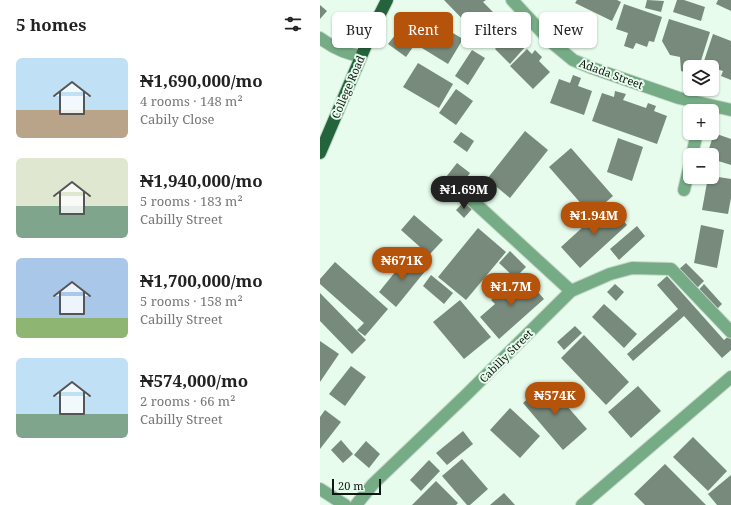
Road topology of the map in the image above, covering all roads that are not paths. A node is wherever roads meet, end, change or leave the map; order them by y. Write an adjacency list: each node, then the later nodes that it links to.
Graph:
1 (387, 0): 4 (main road, College Road)
2 (512, 0): 5 (street, Adada Street)
3 (320, 38): 4 (street)
4 (361, 56): 8 (main road, College Road)
5 (695, 104)
6 (719, 109): 7 (street, Adada Street)
7 (731, 110)
8 (320, 153)
9 (685, 184): 11 (street)
10 (462, 190): 12 (street)
11 (684, 190)
12 (570, 291): 13 (street, Cabilly Street); 17 (street, Cabilly Street)
13 (731, 332)
14 (731, 377): 18 (street)
15 (320, 489): 16 (street)
16 (345, 505)
17 (356, 505)
18 (582, 505)

